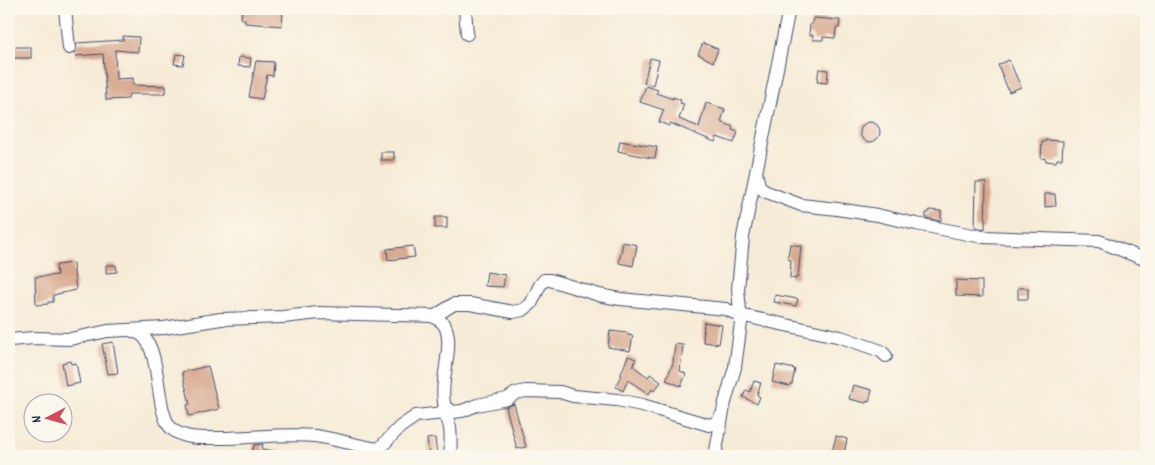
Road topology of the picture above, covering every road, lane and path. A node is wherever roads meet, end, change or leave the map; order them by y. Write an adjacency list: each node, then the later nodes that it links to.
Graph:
1 (65, 9): 5 (street)
2 (465, 9): 4 (street)
3 (789, 9): 6 (street)
4 (466, 34)
5 (69, 48)
6 (756, 171): 7 (street); 8 (street)
7 (764, 191): 8 (street); 9 (street)
8 (750, 200): 11 (street)
9 (1146, 260)
10 (450, 307): 11 (street); 12 (street); 13 (street)
11 (738, 311): 16 (street); 18 (street)
12 (433, 316): 13 (street); 14 (street)
13 (445, 327): 17 (street)
14 (127, 330): 15 (street); 17 (street)
15 (11, 338)
16 (886, 356)
17 (446, 411): 18 (street); 19 (street)
18 (714, 428): 20 (street)
19 (450, 456)
20 (715, 456)

